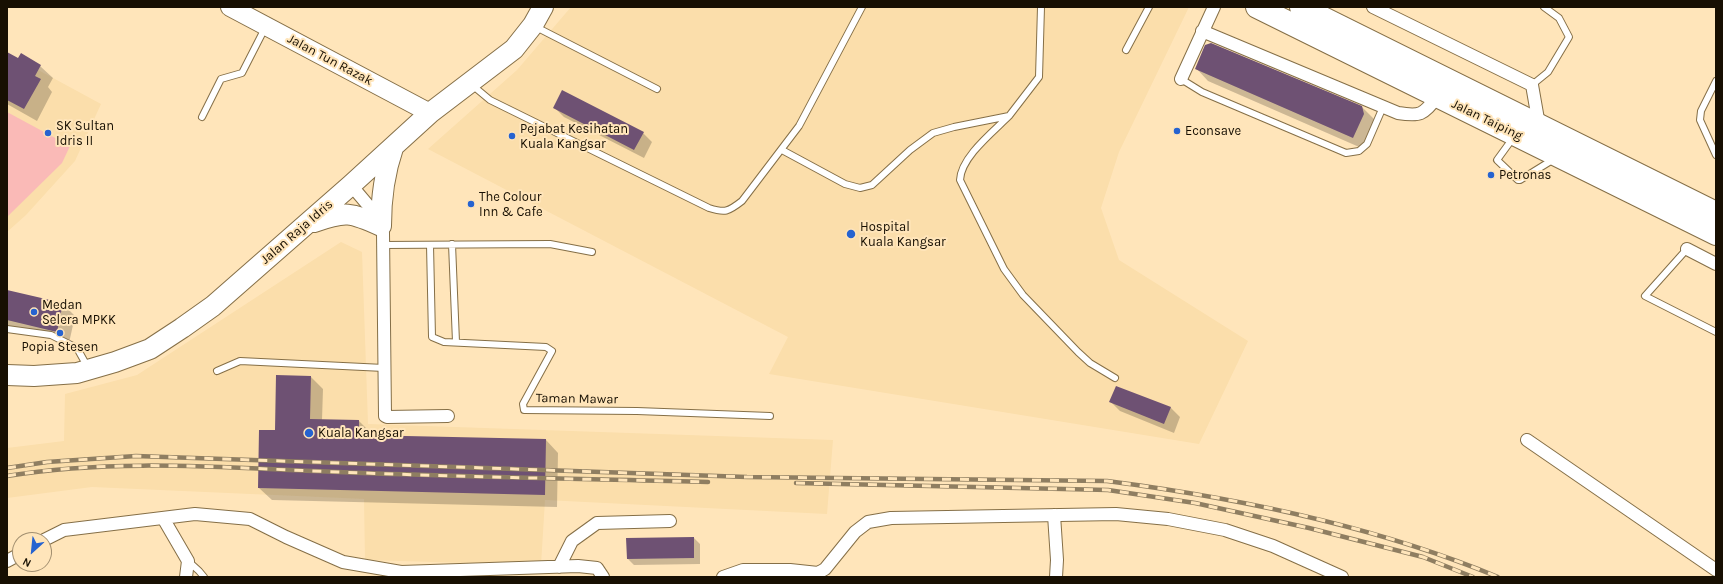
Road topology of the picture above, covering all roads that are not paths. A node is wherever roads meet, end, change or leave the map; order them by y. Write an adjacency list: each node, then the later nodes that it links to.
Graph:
1 (230, 7): 12 (street, Jalan Tun Razak)
2 (543, 7): 11 (main road, Jalan Raja Idris)
3 (862, 7): 28 (lane)
4 (1041, 7): 23 (lane)
5 (1150, 7): 14 (lane)
6 (1214, 7): 13 (street)
7 (1258, 7): 20 (highway, Jalan Taiping)
8 (1301, 7): 25 (highway, Jalan Taiping)
9 (1373, 7): 18 (street)
10 (1544, 7): 18 (lane)
11 (533, 25): 17 (main road, Jalan Raja Idris); 19 (lane)
12 (266, 26): 22 (street, Jalan Tun Razak); 24 (lane)
13 (1202, 31): 15 (street); 21 (street)
14 (1126, 50)
15 (1181, 79): 21 (lane)
16 (1716, 81): 29 (lane)
17 (469, 83): 22 (main road, Jalan Raja Idris); 28 (lane)
18 (1532, 85): 25 (street)
19 (657, 89)
20 (1438, 96): 21 (street); 26 (highway, Jalan Taiping)
21 (1383, 107)
22 (430, 113): 27 (main road, Jalan Raja Idris)
23 (1009, 116): 28 (lane); 48 (lane)
24 (202, 117)
25 (1539, 125): 32 (highway, Jalan Taiping)
26 (1516, 134): 30 (highway, Jalan Taiping); 30 (lane)
27 (394, 146): 31 (main road, Jalan Raja Idris); 34 (main road)
28 (782, 150)
29 (1716, 155)
30 (1559, 156): 32 (highway, Jalan Taiping)
31 (351, 185): 33 (main road, Jalan Raja Idris); 34 (street)
32 (1711, 219)
33 (306, 225): 34 (main road); 45 (main road, Jalan Raja Idris)
34 (381, 226): 36 (street)
35 (452, 244): 37 (lane); 39 (lane); 43 (lane)
36 (383, 245): 37 (lane); 44 (street)
37 (430, 245): 43 (lane, Taman Mawar)
38 (1687, 249): 40 (street); 42 (lane)
39 (592, 252)
40 (1716, 264)
41 (7, 329): 45 (lane)
42 (1716, 332)
43 (456, 342): 50 (lane, Taman Mawar)
44 (384, 368): 46 (lane); 49 (street)
45 (88, 369): 47 (main road, Jalan Raja Idris)
46 (216, 372)
47 (7, 375)
48 (1115, 378)
49 (448, 416)
50 (770, 416)
51 (1527, 440): 58 (street)
52 (1054, 515): 60 (street); 65 (street); 66 (street)
53 (163, 518): 55 (street); 56 (street); 59 (street)
54 (670, 521): 57 (street)
55 (52, 536)
56 (188, 561): 61 (street); 62 (lane)
57 (559, 567): 59 (street); 63 (street)
58 (1716, 570)
59 (462, 574)
60 (817, 575): 64 (street)
61 (186, 577)
62 (204, 577)
63 (603, 577)
64 (723, 577)
65 (1056, 577)
66 (1342, 577)

